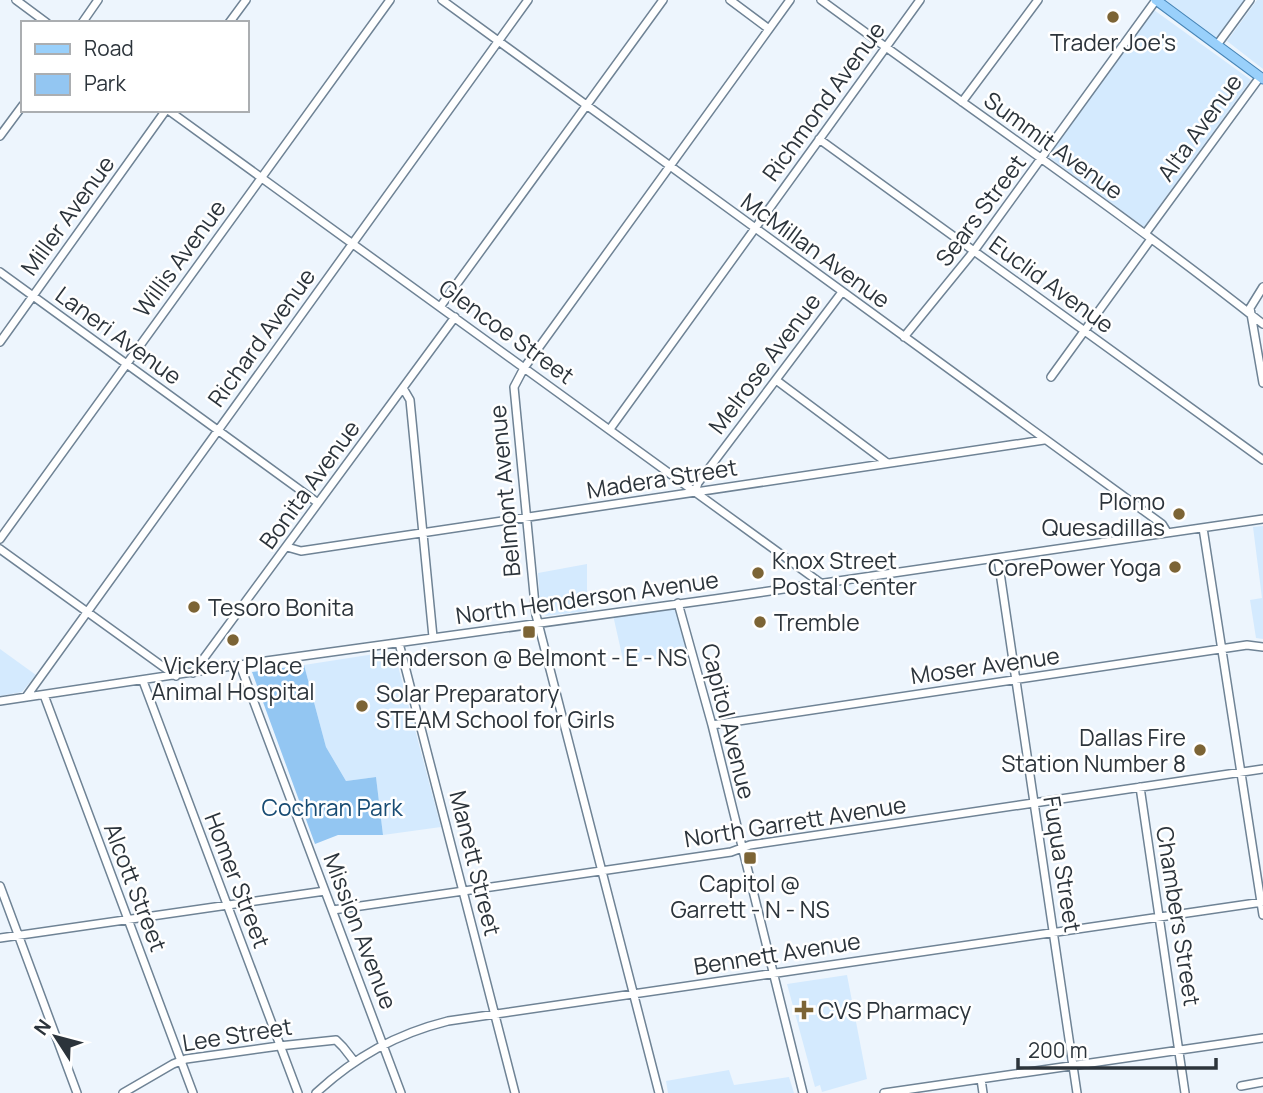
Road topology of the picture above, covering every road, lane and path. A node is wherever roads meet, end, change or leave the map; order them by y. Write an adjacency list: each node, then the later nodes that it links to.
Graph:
1 (16, 0): 15 (street)
2 (98, 0): 16 (street)
3 (246, 0): 17 (street)
4 (390, 0): 32 (street, Willis Avenue)
5 (442, 0): 19 (street, McMillan Avenue)
6 (528, 0): 19 (street, Richard Avenue)
7 (663, 0): 24 (street)
8 (730, 0): 18 (street)
9 (790, 0): 18 (street, Belmont Avenue)
10 (821, 0): 21 (street, Summit Avenue)
11 (920, 0): 21 (street, Richmond Avenue)
12 (1038, 0): 23 (street)
13 (1156, 0): 20 (main road); 30 (street, Sears Street)
14 (1250, 0): 20 (street)
15 (44, 21)
16 (83, 21)
17 (230, 21)
18 (769, 29): 31 (street, Belmont Avenue)
19 (498, 41): 24 (street, McMillan Avenue); 35 (street, Richard Avenue)
20 (1217, 46): 22 (main road)
21 (886, 47): 23 (street, Summit Avenue); 29 (street, Richmond Avenue)
22 (1261, 78): 34 (street, Alta Avenue)
23 (962, 102): 30 (street, Summit Avenue)
24 (586, 106): 31 (street, McMillan Avenue); 41 (street)
25 (21, 108): 28 (street)
26 (166, 112): 40 (street, Miller Avenue)
27 (170, 112): 32 (street, Glencoe Street)
28 (0, 136)
29 (819, 139): 33 (street, Richmond Avenue); 36 (street, Euclid Avenue)
30 (1041, 159): 34 (street, Summit Avenue); 36 (street, Sears Street)
31 (670, 167): 33 (street, McMillan Avenue); 49 (street, Belmont Avenue)
32 (261, 177): 35 (street, Glencoe Street); 48 (street, Willis Avenue)
33 (755, 229): 39 (street, McMillan Avenue); 54 (street, Richmond Avenue)
34 (1148, 236): 42 (street, Summit Avenue); 45 (street, Alta Avenue)
35 (352, 244): 41 (street, Glencoe Street); 55 (street, Richard Avenue)
36 (974, 251): 45 (street, Euclid Avenue); 46 (street, Sears Street)
37 (0, 272): 40 (street, Laneri Avenue)
38 (1263, 287): 42 (street)
39 (842, 292): 46 (street, McMillan Avenue); 51 (street, Melrose Avenue)
40 (33, 295): 47 (street, Miller Avenue); 48 (street, Laneri Avenue)
41 (440, 307): 43 (street, Glencoe Street)
42 (1251, 314): 44 (street, Summit Avenue); 52 (street)
43 (456, 317): 49 (street, Glencoe Street); 53 (street, Bonita Avenue)
44 (1263, 324)
45 (1085, 332): 50 (street, Alta Avenue); 57 (street, Euclid Avenue)
46 (904, 337): 56 (street, McMillan Avenue)
47 (0, 342)
48 (126, 363): 55 (street, Laneri Avenue); 66 (street, Willis Avenue)
49 (524, 368): 54 (street, Glencoe Street); 61 (street, Belmont Avenue)
50 (1051, 377)
51 (776, 380): 58 (street); 59 (street, Melrose Avenue)
52 (1263, 383)
53 (403, 388): 60 (street, Bonita Avenue); 65 (street)
54 (610, 429): 59 (street, Glencoe Street)
55 (217, 430): 60 (street, Laneri Avenue); 72 (street, Richard Avenue)
56 (1044, 440): 58 (street, Madera Street); 64 (street, McMillan Avenue)
57 (1263, 460)
58 (887, 462): 59 (street, Madera Street)
59 (695, 492): 61 (street, Madera Street); 70 (street, Glencoe Street)
60 (318, 503): 67 (street, Bonita Avenue)
61 (527, 519): 65 (street, Madera Street); 73 (street, Belmont Avenue)
62 (1263, 519): 63 (street, North Henderson Avenue)
63 (1203, 528): 64 (street, North Henderson Avenue); 77 (street)
64 (1167, 532): 69 (street, North Henderson Avenue)
65 (422, 534): 67 (street, Madera Street); 74 (street)
66 (0, 539)
67 (287, 547): 79 (street, Bonita Avenue)
68 (0, 549): 72 (street)
69 (998, 559): 70 (street, North Henderson Avenue); 81 (street, Fuqua Street)
70 (822, 584): 71 (street, North Henderson Avenue)
71 (678, 603): 73 (street, North Henderson Avenue); 86 (street, Capitol Avenue)
72 (87, 612): 80 (street); 84 (street, Richard Avenue)
73 (540, 624): 74 (street, North Henderson Avenue); 92 (street, Belmont Avenue)
74 (433, 637): 75 (street, North Henderson Avenue)
75 (398, 643): 78 (street, North Henderson Avenue); 95 (street, Manett Street)
76 (1263, 647): 77 (street, Moser Avenue)
77 (1222, 650): 81 (street, Moser Avenue); 88 (street)
78 (240, 665): 79 (street, North Henderson Avenue); 94 (street, Mission Avenue)
79 (193, 673): 80 (street, North Henderson Avenue)
80 (176, 676): 82 (street, North Henderson Avenue)
81 (1016, 680): 86 (street, Moser Avenue); 90 (street, Fuqua Street)
82 (143, 681): 83 (street, North Henderson Avenue); 97 (street, Homer Street)
83 (44, 695): 84 (street, North Henderson Avenue); 101 (street, Alcott Street)
84 (26, 697): 85 (street, North Henderson Avenue)
85 (0, 701)
86 (712, 725): 91 (street, Capitol Avenue)
87 (1263, 769): 88 (street, North Garrett Avenue)
88 (1241, 772): 89 (street, North Garrett Avenue); 96 (street)
89 (1140, 788): 90 (street, North Garrett Avenue); 100 (street, Chambers Street)
90 (1034, 803): 91 (street, North Garrett Avenue); 102 (street, Fuqua Street)
91 (741, 848): 92 (street, North Garrett Avenue); 105 (street, Capitol Avenue)
92 (603, 871): 95 (street, North Garrett Avenue); 106 (street, Belmont Avenue)
93 (0, 886): 103 (street)
94 (325, 891): 97 (street); 98 (street, Mission Avenue)
95 (463, 891): 98 (street, North Garrett Avenue); 107 (street, Manett Street)
96 (1262, 902): 99 (street); 100 (street, Bennett Avenue)
97 (228, 906): 101 (street); 110 (street, Homer Street)
98 (332, 910): 109 (street, Mission Avenue)
99 (1263, 915)
100 (1159, 918): 102 (street, Bennett Avenue); 111 (street, Chambers Street)
101 (128, 919): 103 (street); 112 (street, Alcott Street)
102 (1054, 932): 105 (street, Bennett Avenue); 114 (street, Fuqua Street)
103 (19, 936): 104 (street); 118 (street)
104 (0, 938)
105 (773, 974): 106 (street, Bennett Avenue); 126 (street, Capitol Avenue)
106 (635, 995): 107 (street, Bennett Avenue); 125 (street, Belmont Avenue)
107 (495, 1014): 109 (street, Bennett Avenue); 124 (street, Manett Street)
108 (1263, 1038): 111 (street)
109 (383, 1044): 113 (street, Bennett Avenue); 123 (street, Mission Avenue)
110 (279, 1046): 112 (street, Lee Street); 113 (street, Lee Street); 121 (street, Homer Street)
111 (1180, 1051): 114 (street); 130 (street, Chambers Street)
112 (181, 1061): 119 (street, Lee Street); 120 (street, Alcott Street)
113 (354, 1061): 122 (street, Bennett Avenue)
114 (1073, 1066): 115 (street); 129 (street, Fuqua Street)
115 (981, 1079): 127 (street); 128 (street)
116 (1263, 1082): 117 (street)
117 (1241, 1086)
118 (77, 1093)
119 (123, 1093)
120 (193, 1093)
121 (298, 1093)
122 (316, 1093)
123 (401, 1093)
124 (514, 1093)
125 (659, 1093)
126 (803, 1093)
127 (884, 1093)
128 (983, 1093)
129 (1077, 1093)
130 (1185, 1093)

